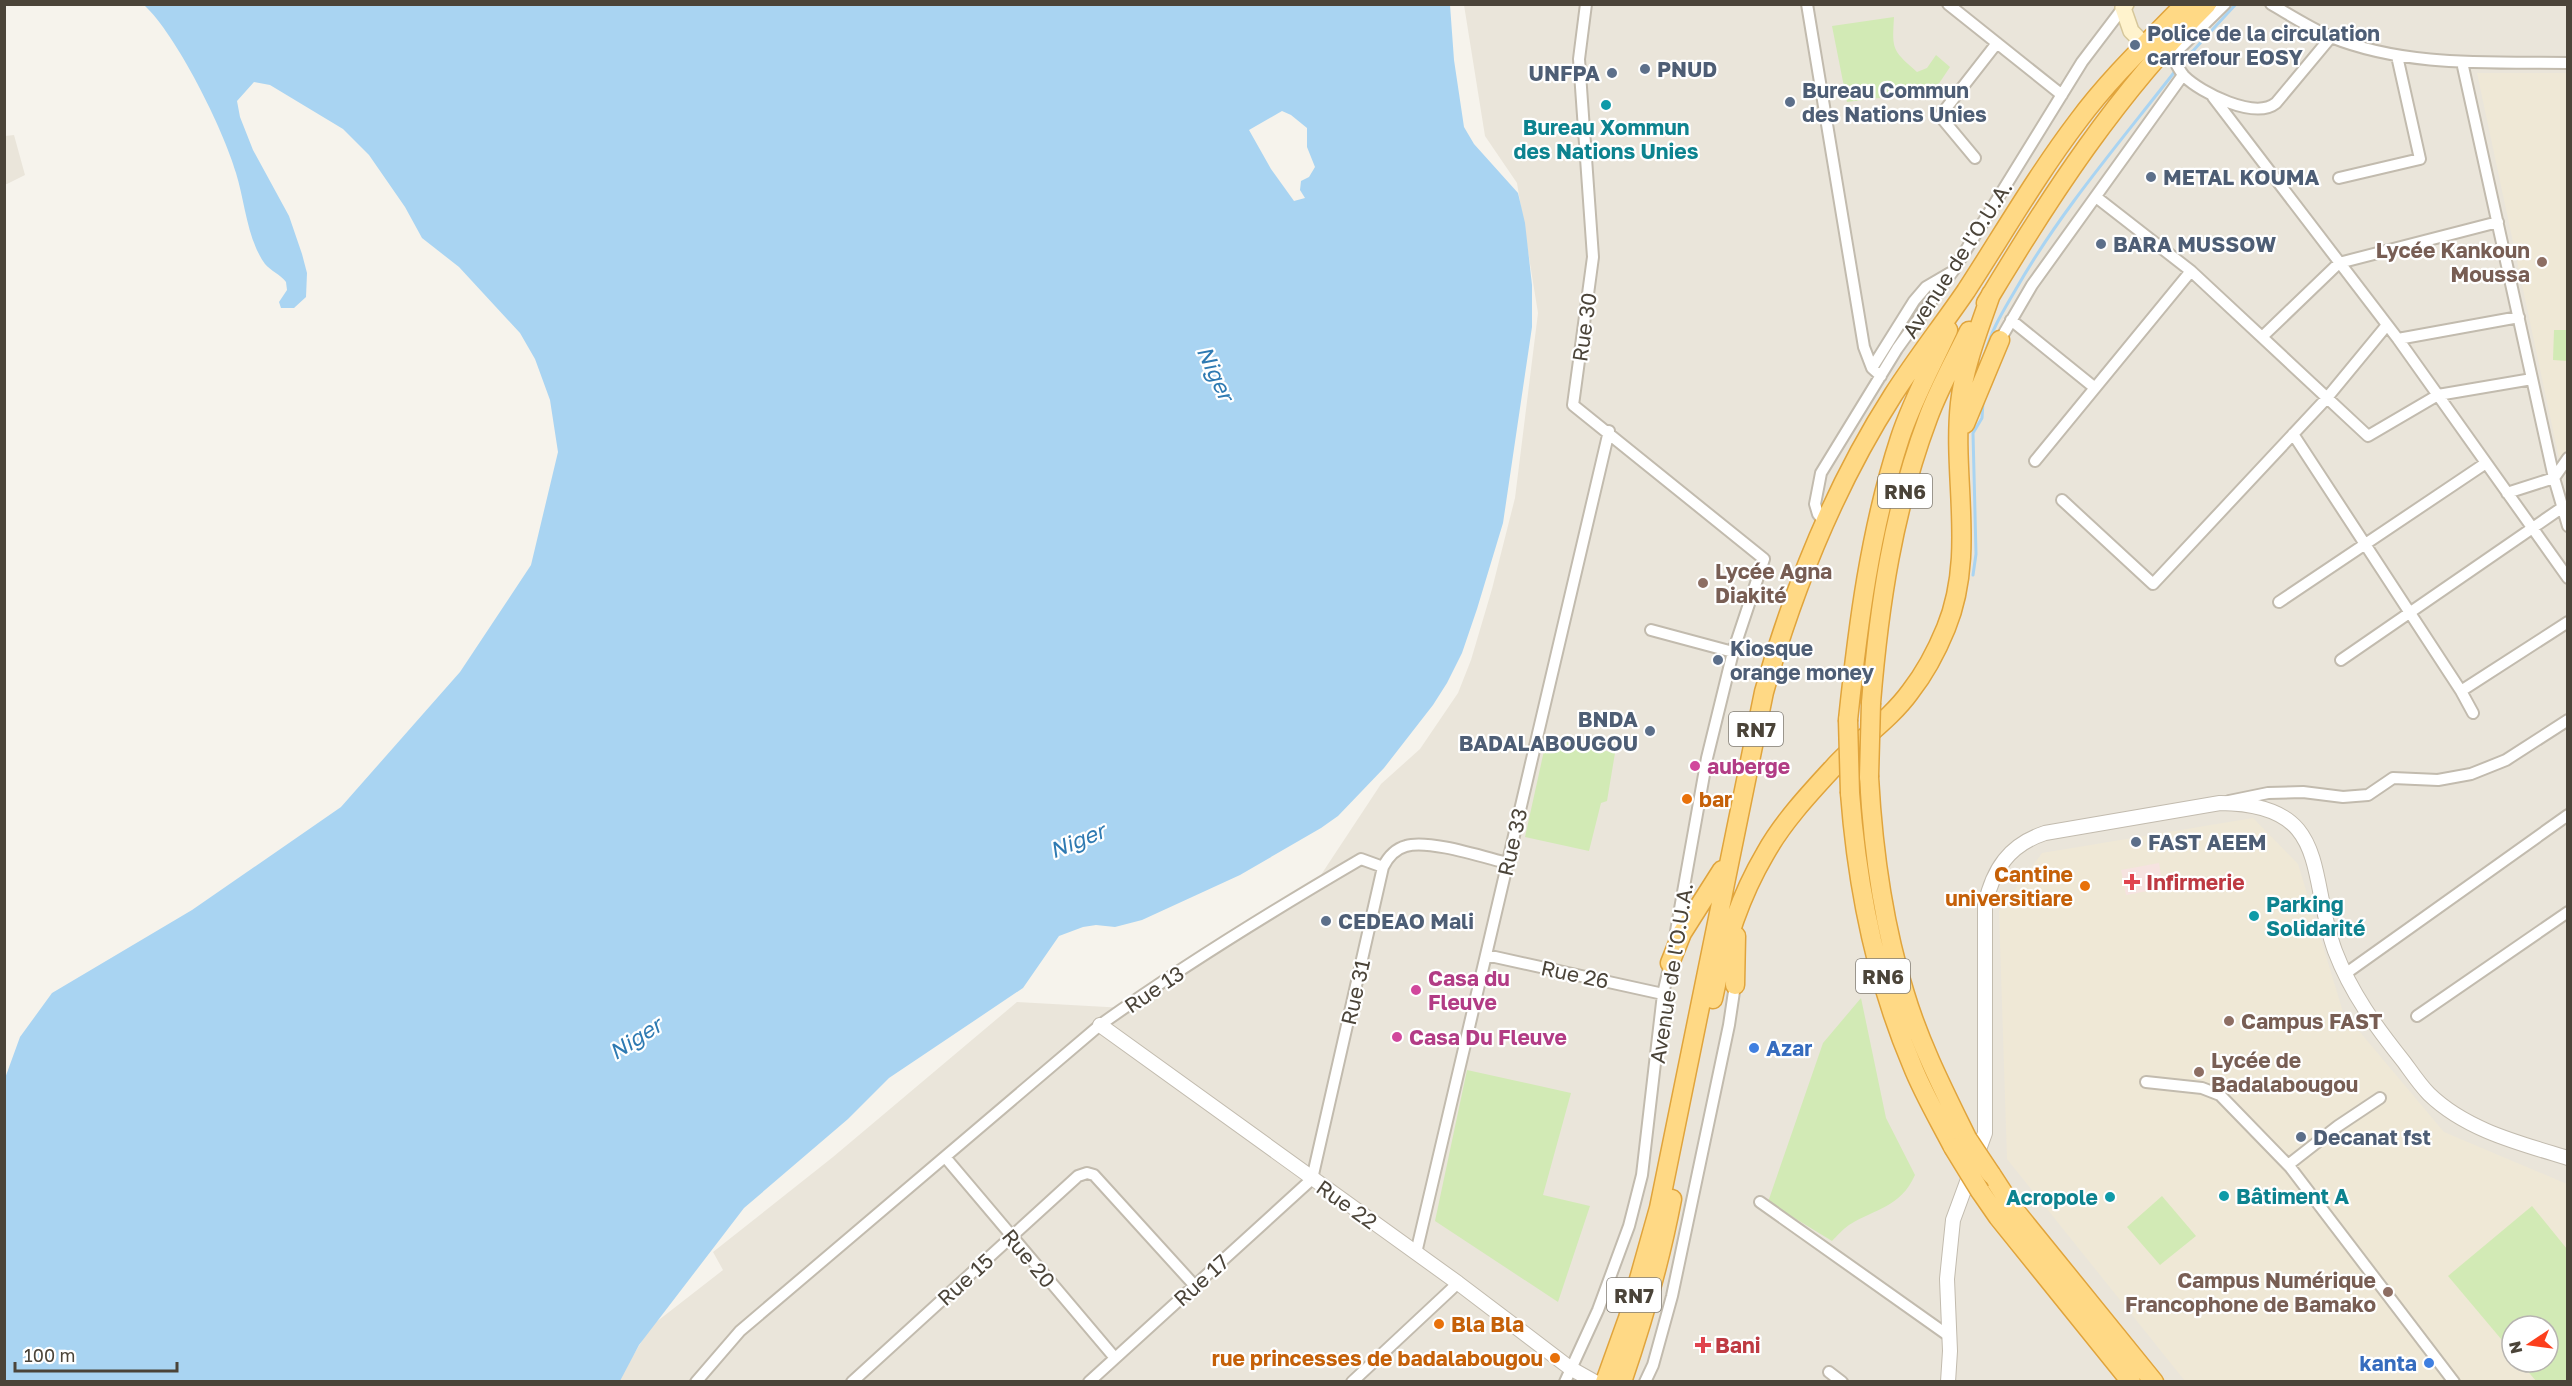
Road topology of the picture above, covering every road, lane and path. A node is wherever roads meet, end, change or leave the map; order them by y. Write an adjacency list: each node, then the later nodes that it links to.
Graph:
1 (1586, 4): 39 (street, Rue 30)
2 (1807, 4): 33 (street)
3 (1948, 4): 10 (street)
4 (2185, 4): 11 (highway, Avenue de l'O.U.A. / RN6)
5 (2207, 4): 11 (highway, Avenue de l'O.U.A. / RN6)
6 (2225, 4): 11 (street, Avenue de l'O.U.A.)
7 (2271, 4): 9 (street)
8 (2125, 6): 11 (main road); 16 (street, Avenue de l'O.U.A.)
9 (2331, 37): 12 (street); 17 (street)
10 (1997, 43): 16 (street); 18 (street)
11 (2158, 53): 15 (street); 25 (highway, Avenue de l'O.U.A. / RN6); 26 (highway, Avenue de l'O.U.A. / RN6)
12 (2397, 56): 13 (street); 19 (street)
13 (2462, 62): 14 (street); 21 (street)
14 (2568, 63)
15 (2183, 75): 17 (street); 20 (street)
16 (2062, 95): 23 (street, Avenue de l'O.U.A.)
17 (2213, 97): 22 (street)
18 (1975, 158)
19 (2339, 178)
20 (2096, 197): 24 (street); 28 (street)
21 (2498, 222): 22 (street); 27 (street)
22 (2339, 263): 29 (street); 30 (street)
23 (1953, 271): 33 (street); 34 (street, Avenue de l'O.U.A.)
24 (2191, 271): 30 (street); 36 (street)
25 (1964, 292): 49 (highway, RN7); 80 (highway, RN6, bridge)
26 (1992, 294): 41 (highway, RN7); 80 (highway, RN6, bridge)
27 (2518, 317): 31 (street); 35 (street)
28 (2012, 320): 32 (street); 36 (street)
29 (2387, 325): 31 (street); 38 (street)
30 (2262, 337): 38 (street)
31 (2398, 339): 37 (street)
32 (2000, 340): 41 (highway)
33 (1872, 368): 34 (street)
34 (1881, 376): 49 (street, Avenue de l'O.U.A.)
35 (2532, 379): 37 (street); 45 (street)
36 (2095, 388): 43 (street)
37 (2438, 395): 38 (street); 44 (street)
38 (2326, 399): 40 (street)
39 (1609, 432): 53 (street, Rue 30); 67 (street, Rue 33)
40 (2294, 434): 47 (street); 52 (street)
41 (1958, 442): 70 (highway, RN7)
42 (2568, 458): 45 (street)
43 (2035, 461)
44 (2486, 463): 46 (street); 52 (street)
45 (2554, 478): 46 (street); 48 (street)
46 (2507, 493): 51 (street)
47 (2062, 500)
48 (2563, 507): 50 (street); 51 (street)
49 (1824, 522): 66 (highway, RN7)
50 (2568, 526)
51 (2532, 528): 54 (street); 56 (street)
52 (2365, 544): 55 (street); 56 (street)
53 (1764, 559): 59 (street, Avenue de l'O.U.A.)
54 (2568, 578)
55 (2280, 602)
56 (2410, 613): 60 (street); 61 (street)
57 (2568, 622): 61 (street)
58 (1650, 630): 59 (street)
59 (1733, 652): 72 (street, Avenue de l'O.U.A.)
60 (2341, 660)
61 (2461, 691): 62 (street)
62 (2473, 713)
63 (2567, 721): 64 (street)
64 (2220, 803): 73 (street); 90 (street)
65 (2568, 814): 73 (street)
66 (1728, 861): 72 (highway); 99 (highway, RN7)
67 (1508, 863): 68 (street); 71 (street, Rue 33)
68 (1383, 867): 77 (street, Rue 13); 84 (street, Rue 31)
69 (2568, 912): 76 (street)
70 (1736, 914): 74 (highway); 100 (highway, RN7)
71 (1486, 954): 75 (street, Rue 26); 87 (street, Rue 33)
72 (1670, 963): 75 (street, Avenue de l'O.U.A.)
73 (2345, 975): 82 (street)
74 (1735, 985): 101 (street)
75 (1663, 994): 93 (street, Avenue de l'O.U.A.)
76 (2417, 1016)
77 (1100, 1025): 81 (street, Rue 13); 84 (street, Rue 22)
78 (2146, 1082): 83 (street)
79 (2380, 1098): 83 (street)
80 (1960, 1142): 104 (highway, RN6, bridge); 105 (highway, RN6, bridge)
81 (945, 1157): 86 (street, Rue 20); 94 (street, Rue 13)
82 (2568, 1158)
83 (2288, 1165): 106 (street)
84 (1312, 1179): 87 (street, Rue 22); 89 (street, Rue 17)
85 (1760, 1202): 90 (street)
86 (1010, 1237): 89 (street, Rue 15); 91 (street, Rue 20); 95 (street, Rue 15)
87 (1416, 1253): 88 (street, Rue 22)
88 (1458, 1283): 93 (street, Rue 22); 97 (street)
89 (1195, 1286): 91 (street, Rue 17)
90 (1949, 1336): 103 (street)
91 (1115, 1358): 96 (street, Rue 17)
92 (1829, 1372): 102 (street)
93 (1568, 1375): 98 (street, Rue 22)
94 (696, 1382)
95 (852, 1382)
96 (1089, 1382)
97 (1352, 1382)
98 (1595, 1382)
99 (1605, 1382)
100 (1622, 1382)
101 (1645, 1382)
102 (1842, 1382)
103 (1948, 1382)
104 (2131, 1382)
105 (2154, 1382)
106 (2454, 1382)

